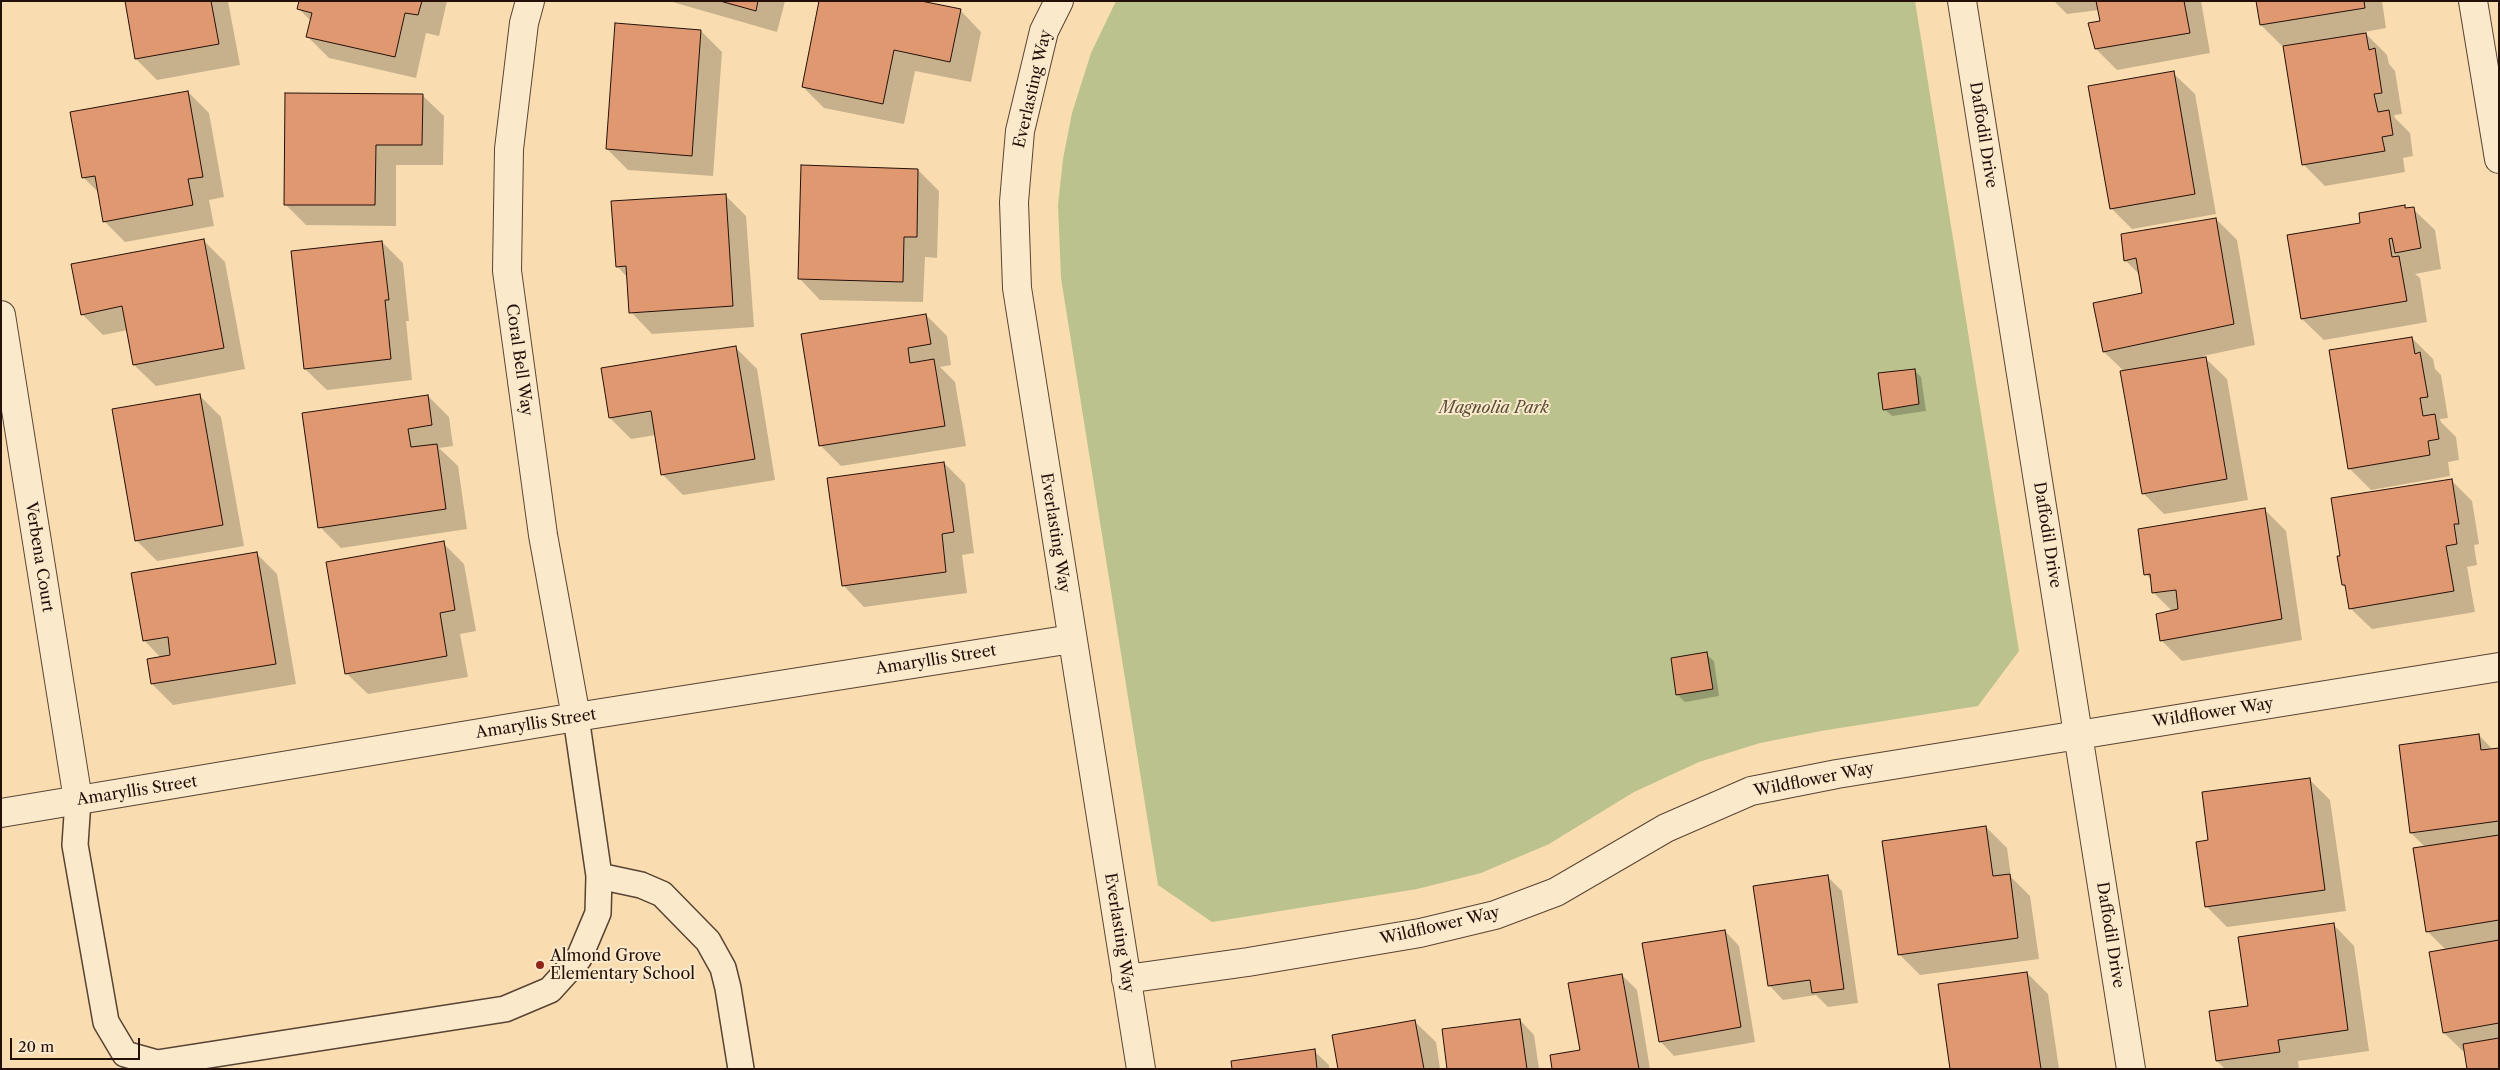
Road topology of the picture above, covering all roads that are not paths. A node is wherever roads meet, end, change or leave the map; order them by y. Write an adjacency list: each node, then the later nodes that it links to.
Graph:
1 (530, 1): 9 (street, Coral Bell Way)
2 (1059, 1): 7 (street, Everlasting Way)
3 (1962, 1): 10 (street, Daffodil Drive)
4 (2473, 1): 5 (street)
5 (2499, 159)
6 (1, 314): 11 (street, Verbena Court)
7 (1072, 639): 9 (street, Amaryllis Street); 14 (street, Everlasting Way)
8 (2499, 666): 10 (street, Wildflower Way)
9 (576, 718): 11 (street, Amaryllis Street); 13 (lane)
10 (2078, 736): 14 (street, Wildflower Way); 17 (street, Daffodil Drive)
11 (78, 800): 12 (street, Amaryllis Street); 13 (lane)
12 (1, 813)
13 (599, 876): 15 (lane)
14 (1126, 979): 16 (street, Everlasting Way)
15 (741, 1069)
16 (1141, 1069)
17 (2131, 1069)

